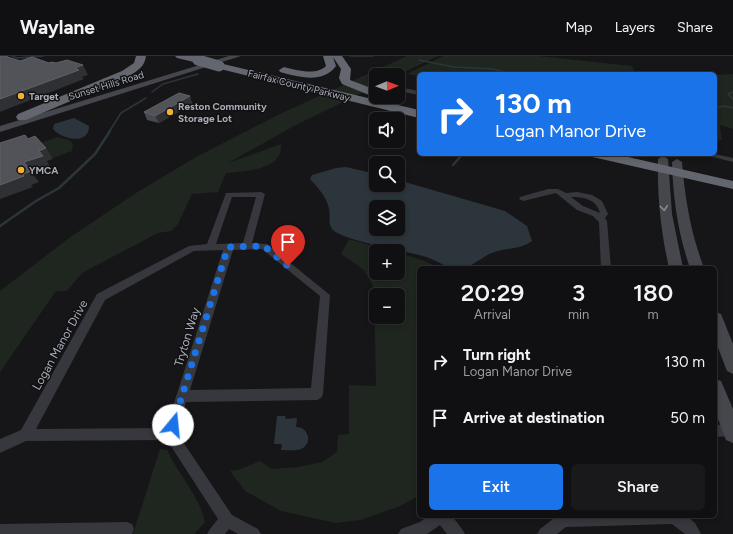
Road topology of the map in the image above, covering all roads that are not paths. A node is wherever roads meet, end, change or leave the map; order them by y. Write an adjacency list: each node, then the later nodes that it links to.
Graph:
1 (141, 56): 17 (highway)
2 (180, 56): 6 (highway, Fairfax County Parkway, bridge)
3 (328, 56): 8 (highway); 9 (highway)
4 (338, 56): 7 (highway)
5 (235, 58): 6 (highway, Fairfax County Parkway); 8 (highway, Fairfax County Parkway)
6 (216, 59): 9 (highway, Fairfax County Parkway); 17 (main road, Sunset Hills Road); 19 (main road, Sunset Hills Road)
7 (343, 65): 9 (highway); 11 (highway)
8 (256, 66): 9 (highway, Fairfax County Parkway)
9 (316, 85): 13 (highway, Fairfax County Parkway); 16 (highway, Fairfax County Parkway)
10 (405, 90): 12 (street)
11 (369, 92)
12 (417, 93)
13 (369, 94)
14 (405, 102): 15 (highway)
15 (417, 105)
16 (417, 113)
17 (22, 117): 18 (main road, Sunset Hills Road)
18 (0, 124)
19 (0, 129)
20 (610, 156): 24 (highway)
21 (645, 156): 24 (highway)
22 (714, 156): 23 (street)
23 (733, 160)
24 (662, 164): 25 (highway); 36 (main road, one-way to 36)
25 (677, 167): 26 (highway); 27 (highway); 28 (highway); 37 (main road)
26 (733, 174)
27 (733, 179)
28 (733, 185)
29 (565, 196): 30 (street); 31 (street); 31 (street)
30 (523, 199)
31 (600, 218): 35 (street)
32 (211, 247): 33 (street, Logan Manor Drive); 34 (street); 44 (street, Logan Manor Drive)
33 (228, 247): 34 (street, Logan Manor Drive); 41 (street, Tryton Way)
34 (247, 247): 41 (street, Logan Manor Drive)
35 (606, 266)
36 (676, 266)
37 (696, 266)
38 (717, 323): 39 (main road)
39 (733, 366)
40 (717, 393): 42 (main road)
41 (182, 396): 43 (street, Tryton Way)
42 (729, 431)
43 (170, 434): 44 (street); 50 (street)
44 (26, 435): 45 (street)
45 (0, 446)
46 (438, 518): 55 (street)
47 (443, 518): 56 (street)
48 (588, 518): 57 (street)
49 (676, 518): 58 (street)
50 (227, 520): 53 (street); 54 (street)
51 (127, 529): 52 (street)
52 (0, 531)
53 (215, 534)
54 (253, 534)
55 (406, 534)
56 (457, 534)
57 (545, 534)
58 (693, 534)

